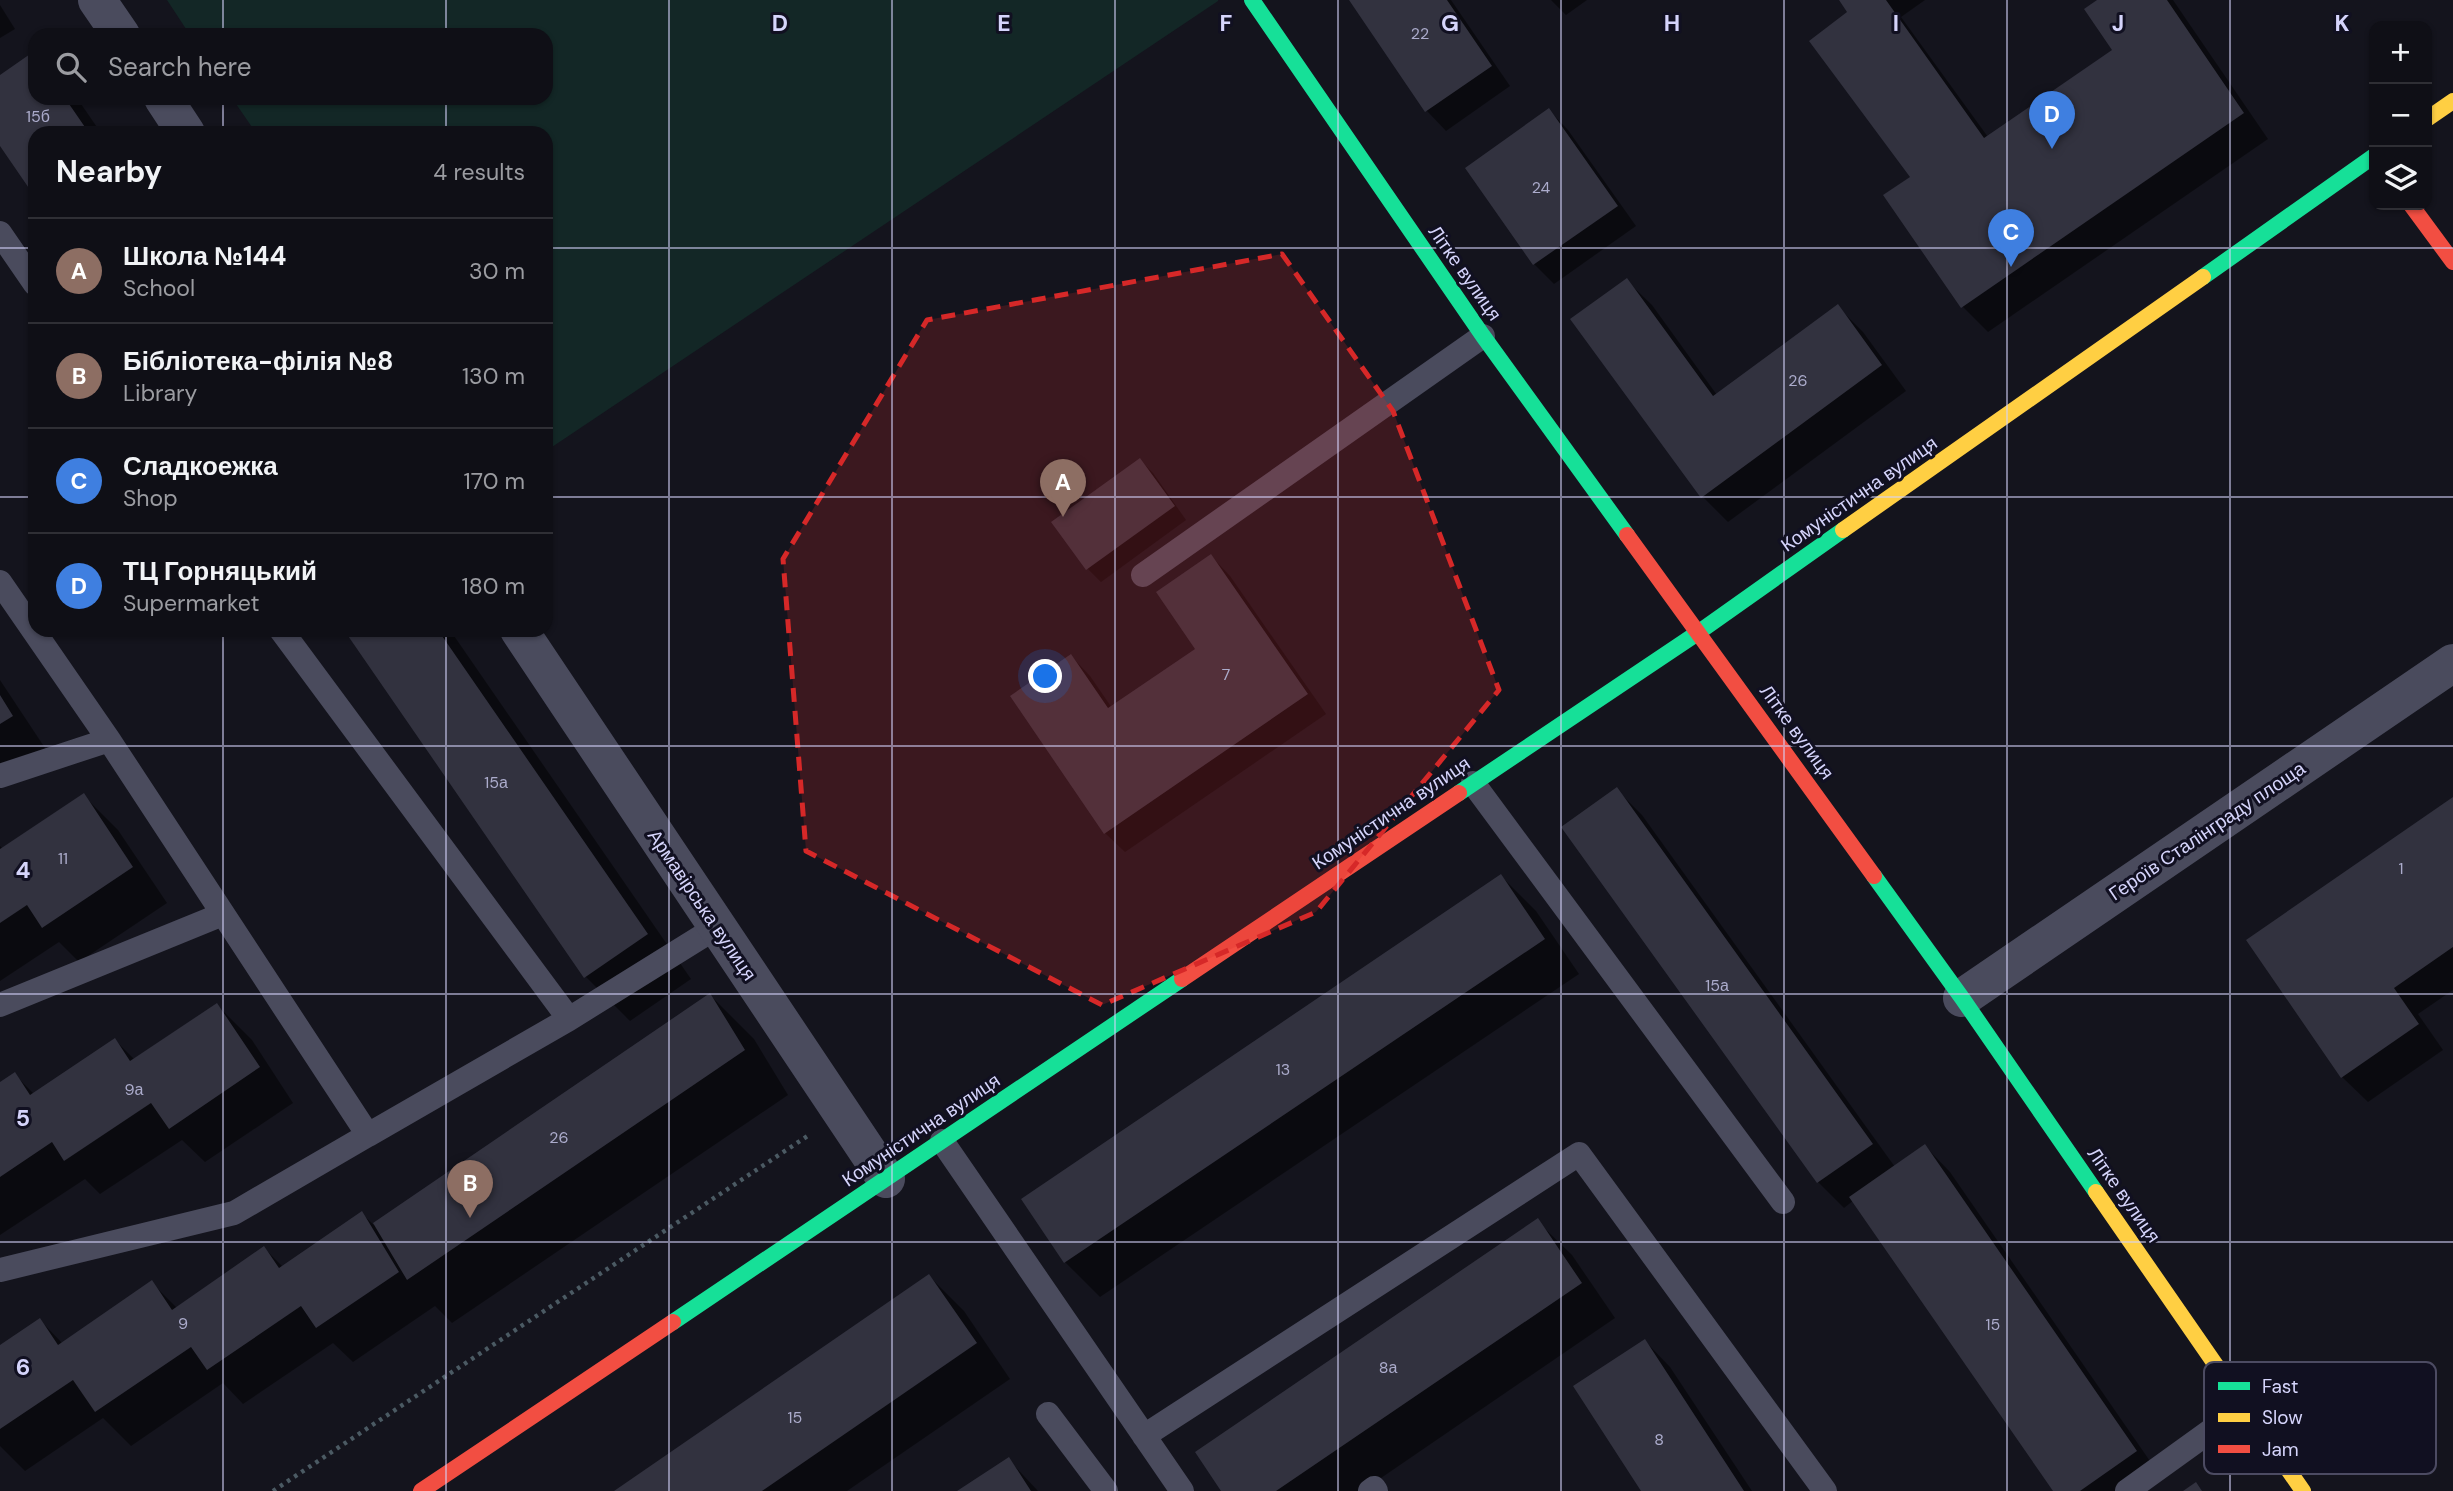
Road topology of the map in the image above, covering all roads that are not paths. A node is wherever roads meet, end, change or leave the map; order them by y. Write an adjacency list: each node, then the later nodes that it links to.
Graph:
1 (97, 0): 3 (street)
2 (1252, 0): 13 (street, Літке вулиця)
3 (116, 28)
4 (2453, 101): 6 (street)
5 (168, 105): 7 (street)
6 (2432, 116)
7 (181, 126)
8 (2369, 160): 17 (street, Комуністична вулиця)
9 (2415, 210): 11 (street)
10 (0, 233): 12 (lane)
11 (2453, 262)
12 (28, 274)
13 (1483, 336): 14 (lane); 17 (street, Літке вулиця)
14 (1143, 575)
15 (0, 582): 16 (lane)
16 (28, 623)
17 (1699, 632): 24 (street, Комуністична вулиця); 27 (street, Літке вулиця)
18 (38, 637): 22 (lane)
19 (286, 637): 29 (lane)
20 (524, 637): 26 (street, Армавірська вулиця)
21 (2453, 663): 27 (street, Героїв Сталінграду площа)
22 (109, 740): 23 (lane); 25 (lane)
23 (0, 776)
24 (1473, 783): 31 (street, Комуністична вулиця); 33 (lane)
25 (222, 914): 28 (lane); 30 (lane)
26 (717, 927): 29 (lane); 32 (street, Армавірська вулиця)
27 (1962, 998): 35 (street, Літке вулиця)
28 (0, 1004)
29 (569, 1019): 30 (lane)
30 (368, 1135): 34 (lane)
31 (942, 1141): 32 (street, Комуністична вулиця); 37 (lane)
32 (886, 1179): 40 (street, Комуністична вулиця)
33 (1783, 1202)
34 (0, 1270)
35 (2214, 1362)
36 (1048, 1414): 41 (lane)
37 (1144, 1436): 42 (lane); 45 (lane)
38 (2204, 1436): 46 (lane)
39 (2291, 1474): 47 (street, Літке вулиця)
40 (421, 1491)
41 (1106, 1491)
42 (1181, 1491)
43 (1370, 1491): 44 (lane)
44 (1376, 1491)
45 (1825, 1491)
46 (2127, 1491)
47 (2303, 1491)

